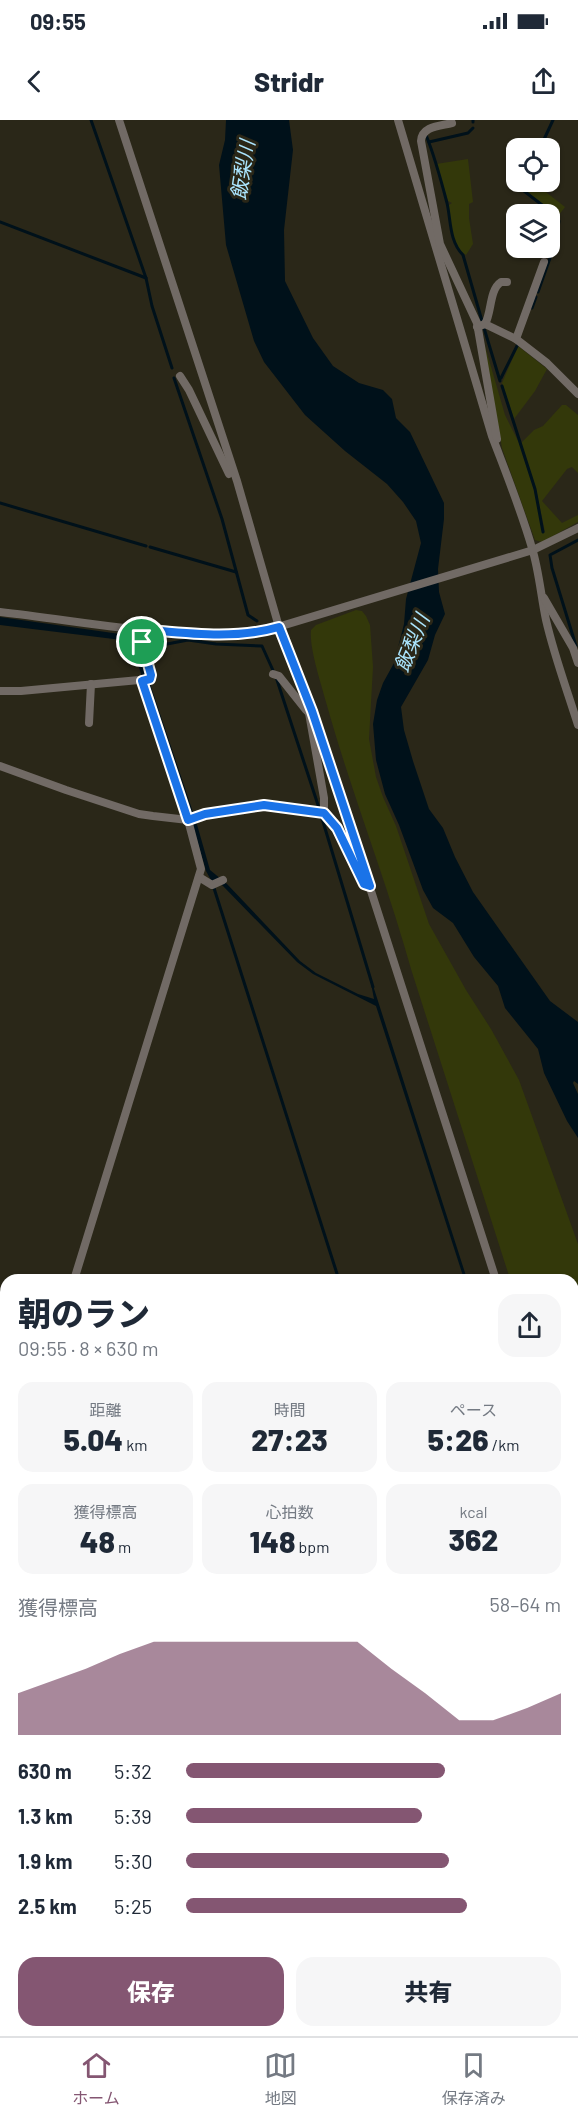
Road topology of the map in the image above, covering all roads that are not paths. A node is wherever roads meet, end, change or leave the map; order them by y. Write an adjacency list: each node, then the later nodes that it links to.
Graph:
1 (119, 120): 12 (street)
2 (398, 120): 4 (street)
3 (452, 123): 4 (street)
4 (437, 245): 7 (street); 11 (street)
5 (544, 262): 8 (street)
6 (507, 282): 7 (street)
7 (481, 326): 8 (street); 11 (street)
8 (516, 339): 10 (street)
9 (180, 376): 12 (street)
10 (578, 394)
11 (497, 449): 14 (street)
12 (237, 481): 17 (street)
13 (578, 528): 14 (street)
14 (528, 551): 15 (street); 17 (street)
15 (544, 598): 19 (street); 26 (street)
16 (0, 612): 18 (street)
17 (282, 626): 18 (street); 24 (street)
18 (141, 629): 21 (street)
19 (578, 663)
20 (274, 674): 24 (street)
21 (144, 680): 22 (street); 29 (street)
22 (91, 684): 23 (street); 25 (street)
23 (0, 691)
24 (311, 712): 28 (street); 32 (street)
25 (89, 723)
26 (578, 725)
27 (0, 766): 29 (street)
28 (324, 813): 29 (street); 32 (street)
29 (192, 818): 30 (street)
30 (199, 877): 31 (street); 33 (street)
31 (217, 883)
32 (370, 886): 34 (street)
33 (76, 1274)
34 (494, 1274)

